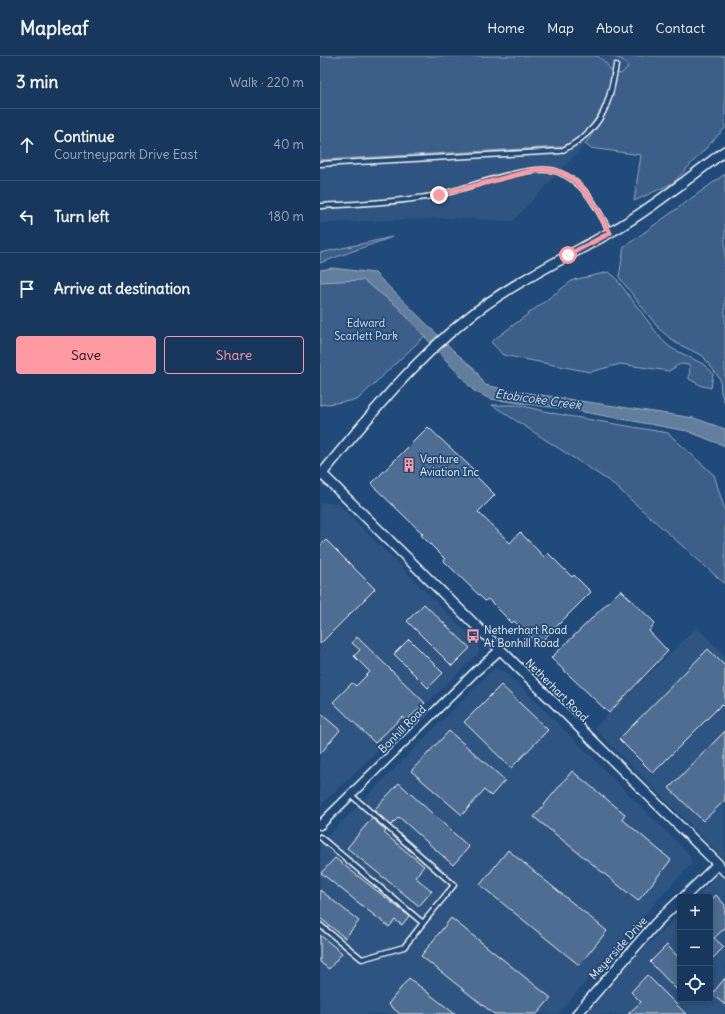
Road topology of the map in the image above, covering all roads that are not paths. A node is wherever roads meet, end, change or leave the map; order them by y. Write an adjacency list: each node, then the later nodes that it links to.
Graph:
1 (616, 65): 3 (lane)
2 (725, 151): 5 (street)
3 (320, 164)
4 (320, 206): 5 (lane)
5 (610, 233): 6 (street)
6 (321, 475): 7 (street, Netherhart Road)
7 (500, 650): 8 (street, Bonhill Road); 11 (street, Netherhart Road)
8 (351, 795): 9 (street, Bonhill Road); 15 (lane)
9 (320, 825)
10 (320, 837): 15 (lane)
11 (718, 864): 12 (street, Netherhart Road); 13 (street)
12 (725, 872)
13 (687, 894)
14 (677, 903): 17 (street, Meyerside Drive)
15 (423, 923): 16 (lane)
16 (320, 925)
17 (577, 1014)

